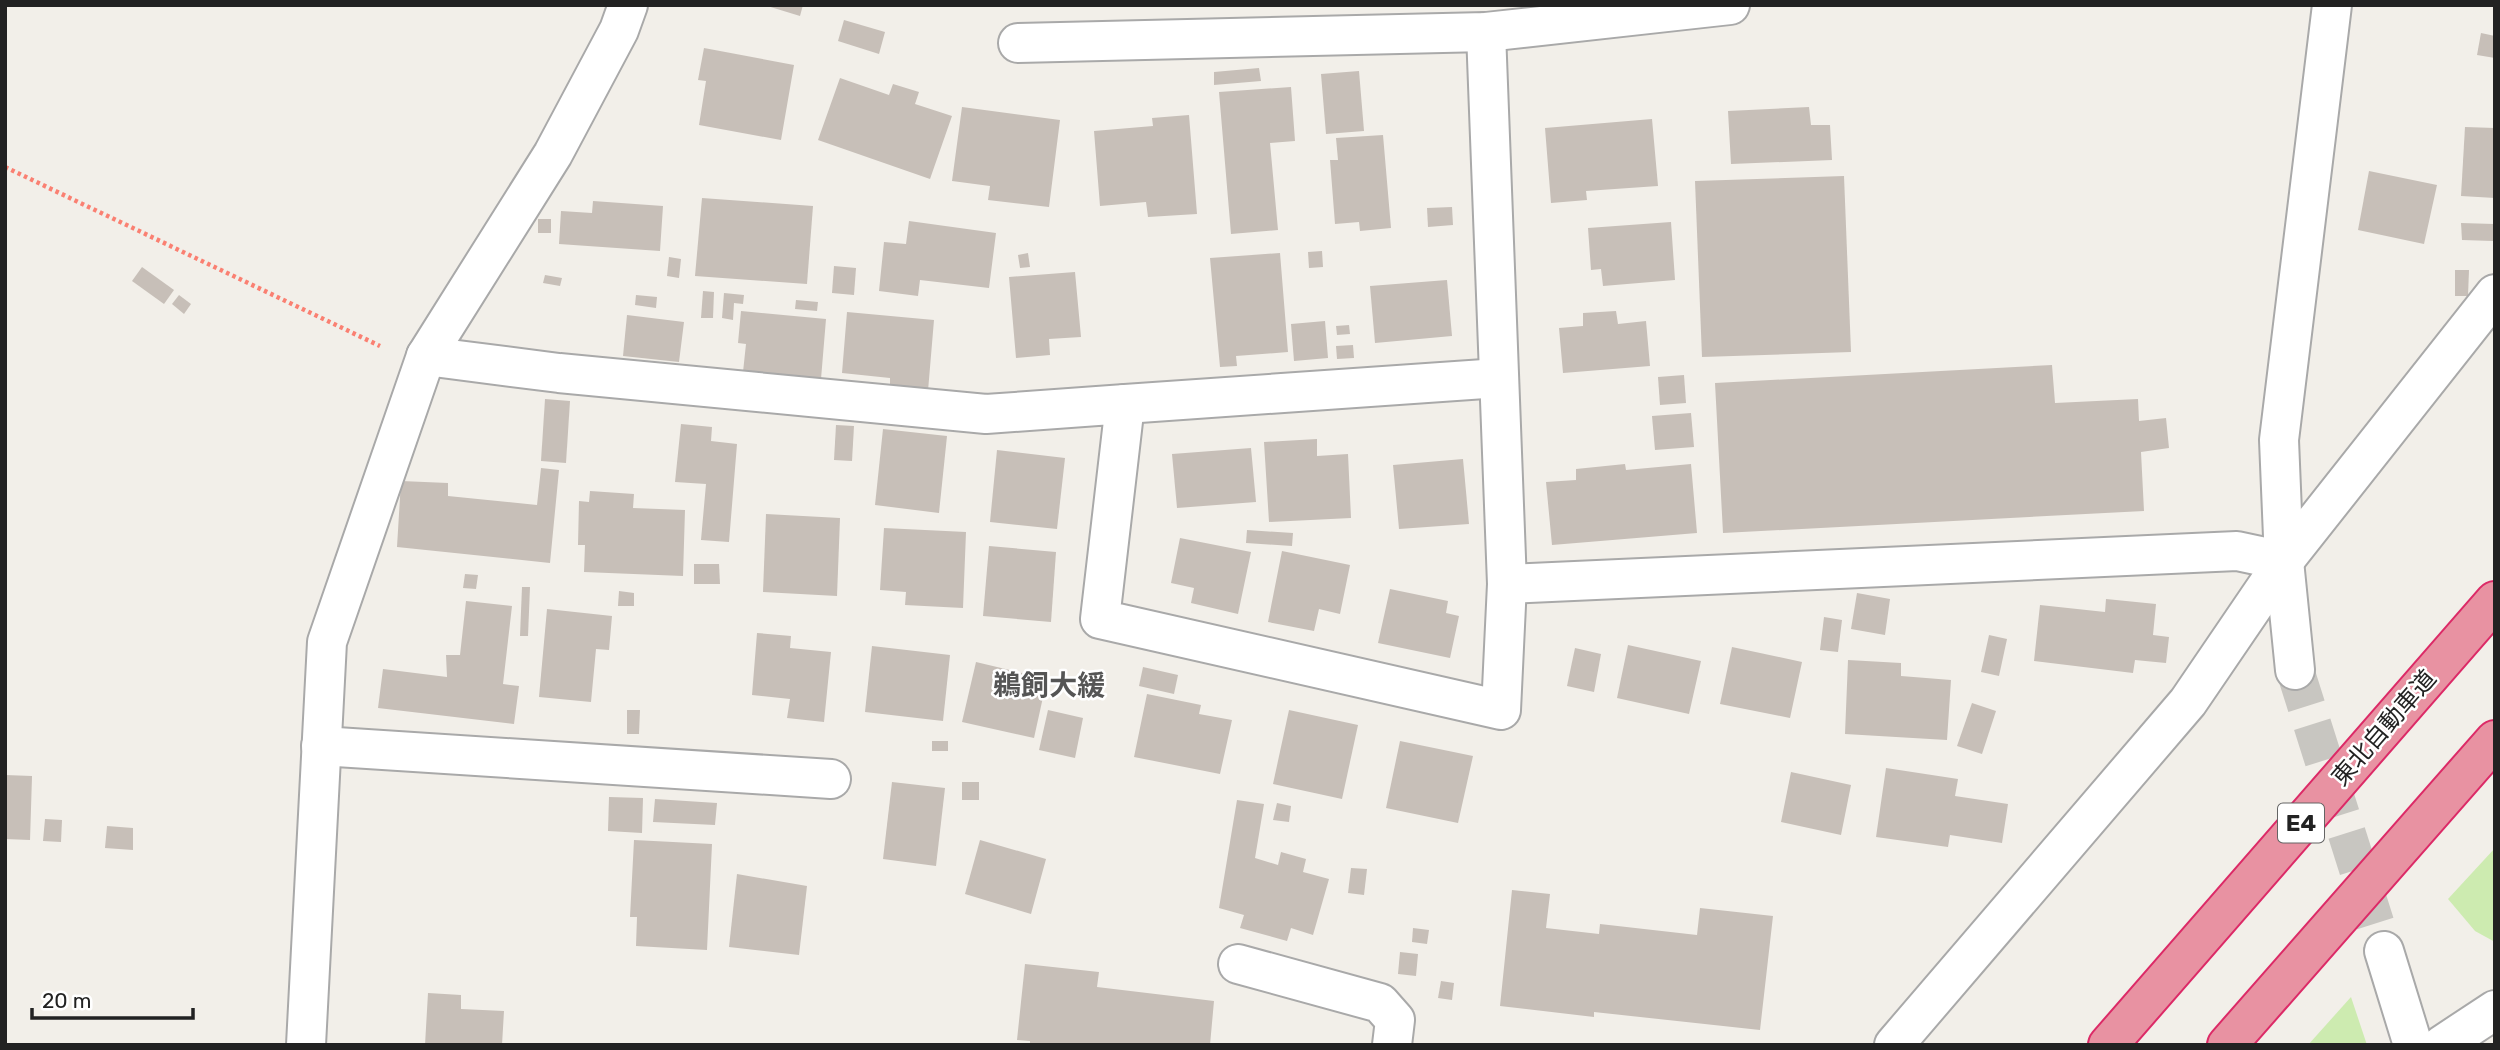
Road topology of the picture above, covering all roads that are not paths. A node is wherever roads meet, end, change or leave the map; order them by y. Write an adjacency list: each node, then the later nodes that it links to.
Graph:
1 (628, 5): 7 (street)
2 (1730, 5): 4 (street)
3 (2332, 5): 10 (street)
4 (1486, 32): 5 (street); 8 (street)
5 (1018, 43)
6 (2495, 294): 10 (street)
7 (426, 356): 9 (street); 15 (street)
8 (1499, 379): 9 (street); 11 (street)
9 (1125, 404): 11 (street)
10 (2284, 561): 11 (street); 13 (street); 22 (street)
11 (1507, 584)
12 (2495, 601): 23 (highway, 東北自動車道 / E4)
13 (2295, 670)
14 (2495, 740): 24 (highway)
15 (321, 746): 16 (street); 20 (street)
16 (831, 779)
17 (2385, 951): 25 (street)
18 (1238, 964): 21 (street)
19 (2495, 1010): 26 (street)
20 (306, 1045)
21 (1392, 1045)
22 (1894, 1045)
23 (2108, 1045)
24 (2227, 1045)
25 (2413, 1045)
26 (2442, 1045)

